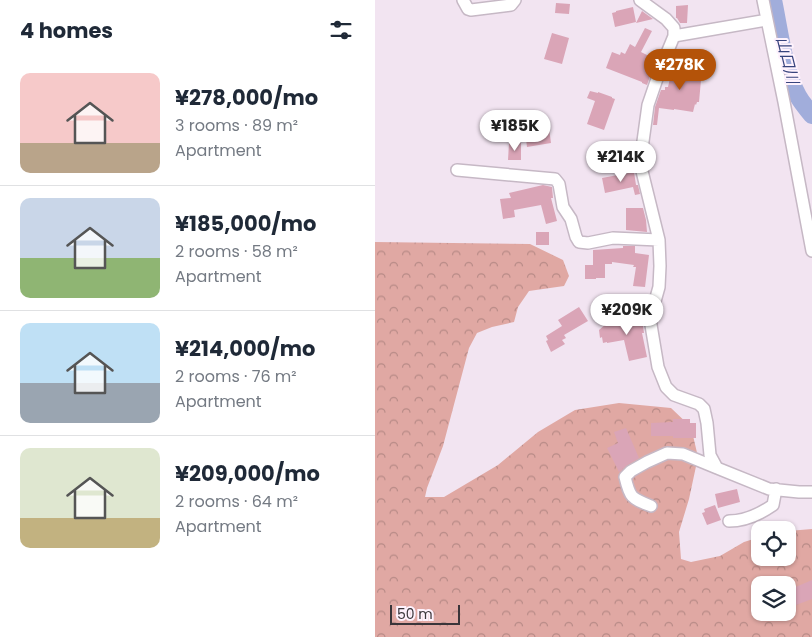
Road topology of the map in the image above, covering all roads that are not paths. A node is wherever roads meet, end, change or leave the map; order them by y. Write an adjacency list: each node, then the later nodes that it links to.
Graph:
1 (463, 0): 2 (street)
2 (515, 0)
3 (640, 0): 6 (street)
4 (763, 0): 5 (street)
5 (767, 20): 6 (street); 9 (street)
6 (674, 36): 8 (street)
7 (457, 170): 8 (street)
8 (659, 240): 10 (street)
9 (812, 251)
10 (717, 468): 11 (street); 13 (street)
11 (775, 489): 12 (street); 14 (street)
12 (812, 492)
13 (651, 506)
14 (729, 522)

